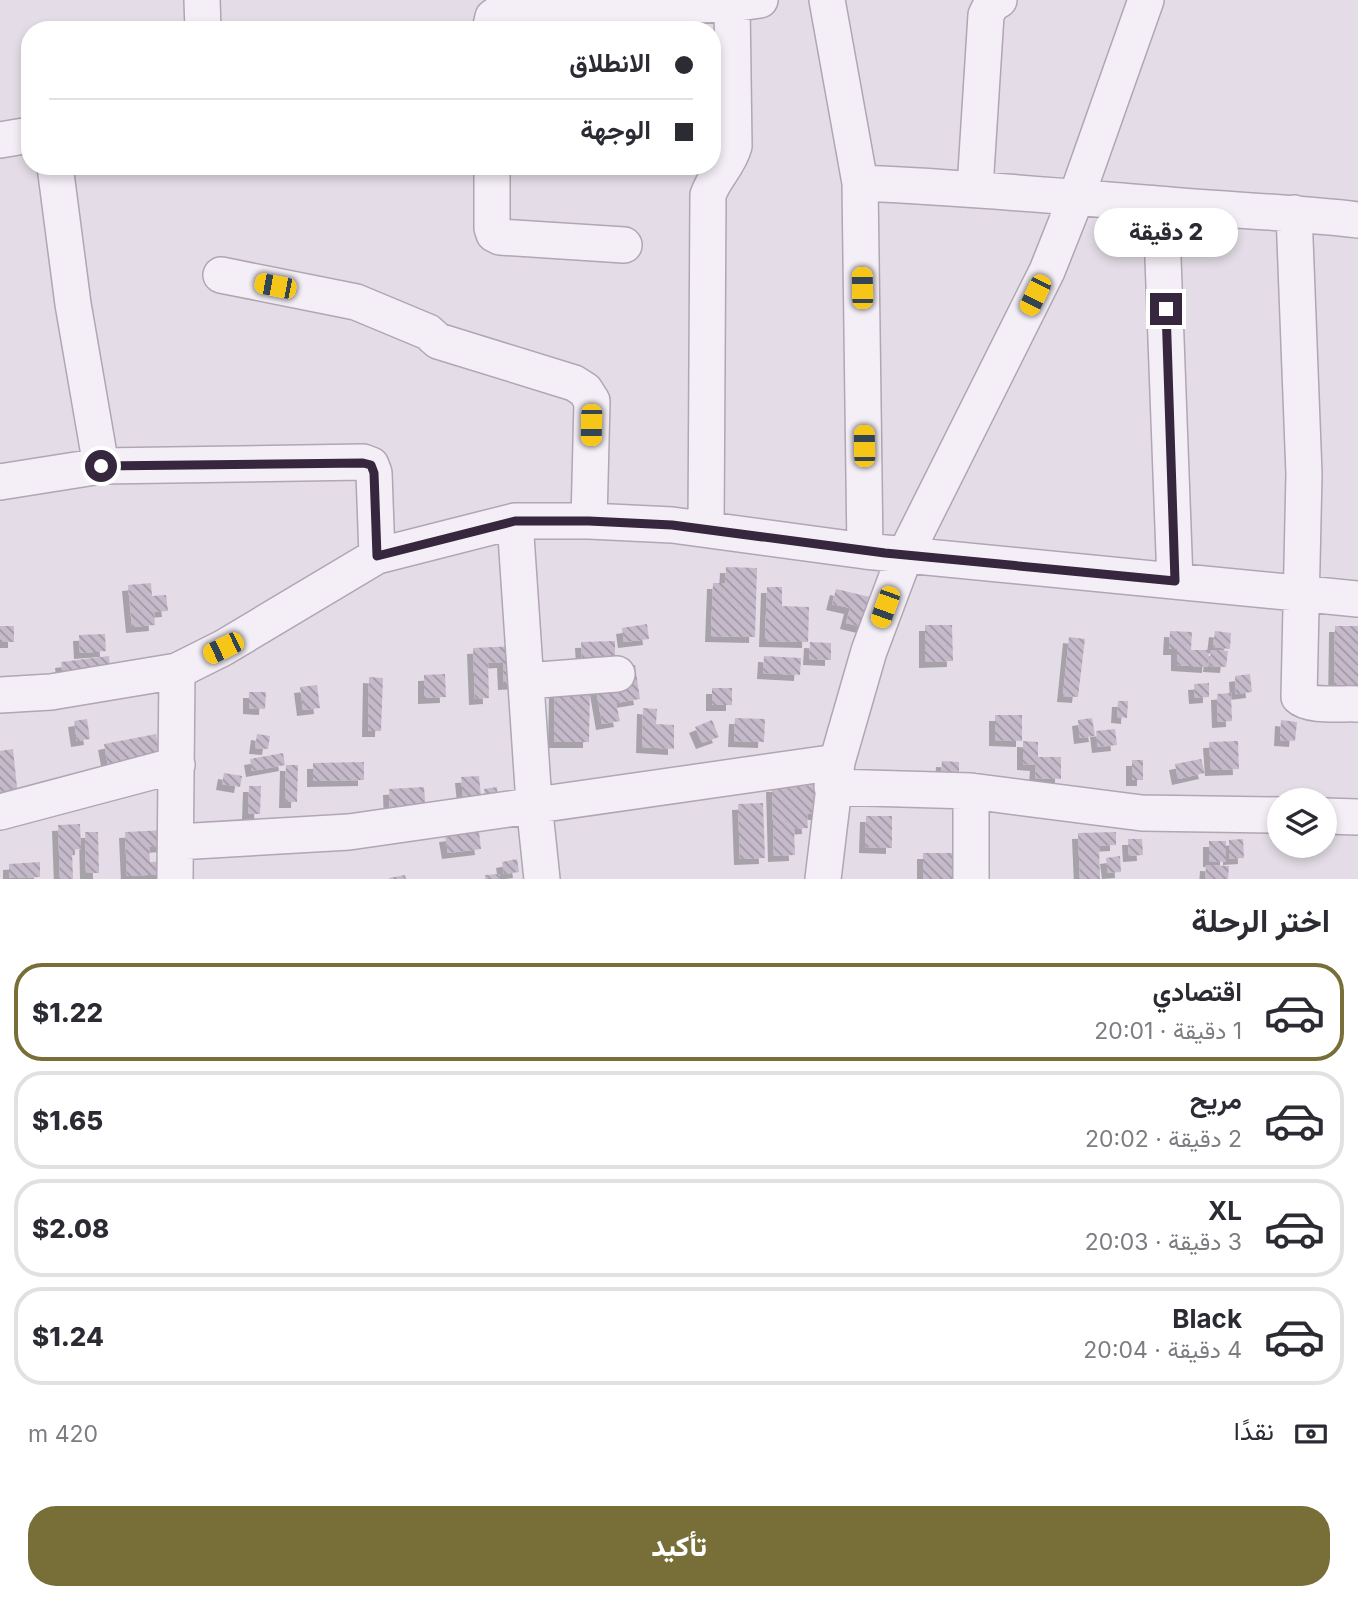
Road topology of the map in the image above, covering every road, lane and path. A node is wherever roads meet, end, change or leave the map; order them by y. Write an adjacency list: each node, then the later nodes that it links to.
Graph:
1 (202, 0): 7 (street)
2 (827, 0): 15 (street)
3 (999, 0): 16 (street)
4 (1146, 0): 17 (street)
5 (746, 2): 6 (street); 11 (street)
6 (578, 4): 8 (street)
7 (203, 21)
8 (492, 21)
9 (21, 136): 10 (street)
10 (0, 140)
11 (721, 169)
12 (56, 175): 23 (street)
13 (492, 175): 21 (street)
14 (717, 175): 27 (street)
15 (860, 183): 16 (street); 28 (street)
16 (975, 188): 17 (street)
17 (1076, 198): 18 (street); 29 (street)
18 (1161, 205): 19 (street); 31 (street)
19 (1294, 213): 20 (street); 32 (street)
20 (1358, 220)
21 (625, 246)
22 (221, 275): 26 (street)
23 (101, 466): 24 (street); 30 (street)
24 (0, 482)
25 (515, 521): 26 (street); 30 (street); 36 (street)
26 (589, 521): 27 (street)
27 (706, 529): 28 (street)
28 (865, 551): 29 (street)
29 (905, 555): 31 (street); 40 (street)
30 (377, 556): 34 (street)
31 (1175, 581): 32 (street)
32 (1303, 593): 33 (street); 38 (street)
33 (1358, 599)
34 (177, 671): 37 (street); 39 (street)
35 (617, 674): 36 (street)
36 (526, 681): 42 (street)
37 (0, 695)
38 (1358, 704)
39 (177, 765): 43 (street); 47 (street)
40 (834, 775): 41 (street); 42 (street); 50 (street)
41 (971, 791): 44 (street); 51 (street)
42 (534, 803): 47 (street); 49 (street)
43 (0, 812)
44 (1267, 815)
45 (1337, 816): 46 (street)
46 (1358, 817)
47 (177, 842): 48 (street)
48 (175, 879)
49 (542, 879)
50 (823, 879)
51 (971, 879)

